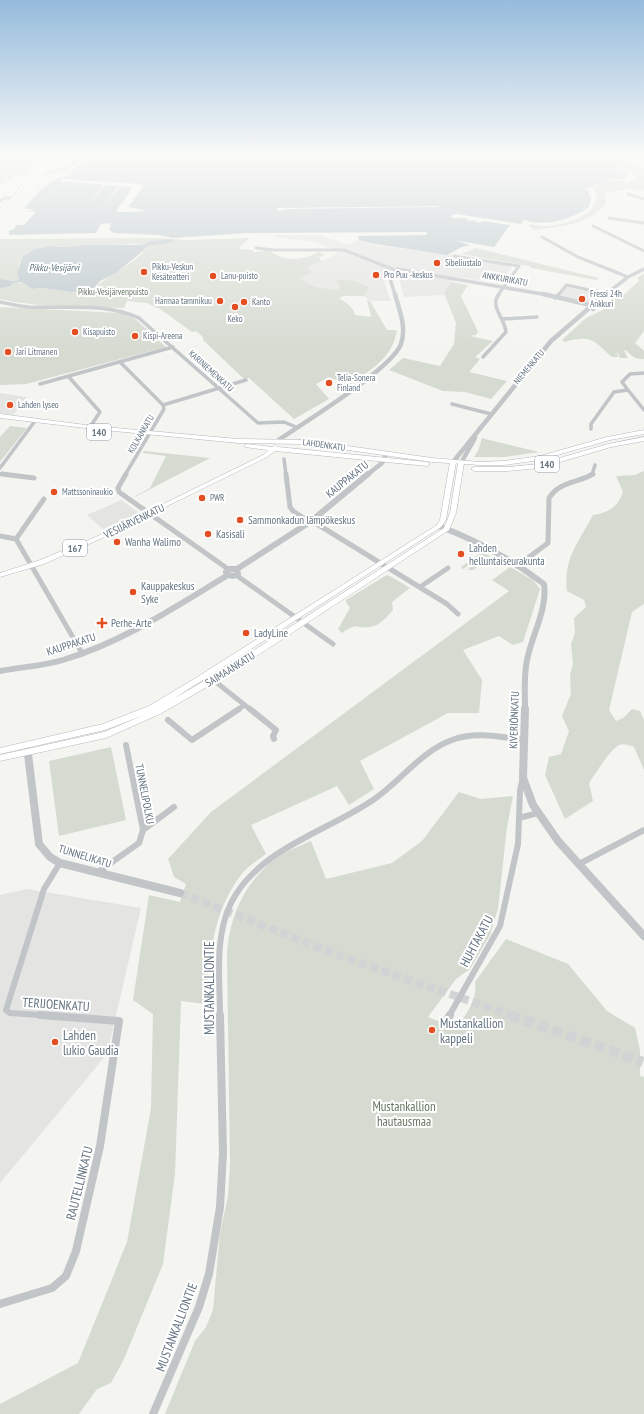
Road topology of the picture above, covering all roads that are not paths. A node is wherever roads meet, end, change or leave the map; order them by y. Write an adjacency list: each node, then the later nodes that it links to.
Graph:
1 (593, 226): 4 (street)
2 (542, 237): 8 (street)
3 (256, 248): 7 (street)
4 (644, 251)
5 (454, 256): 9 (street)
6 (644, 269): 8 (street, NIEMENKATU)
7 (396, 270): 9 (street, ANKKURIKATU); 33 (street, VESIJÄRVENKATU)
8 (628, 277): 12 (street, NIEMENKATU)
9 (503, 288): 11 (street, ANKKURIKATU); 16 (street)
10 (589, 290): 11 (street)
11 (556, 297): 14 (street, ANKKURIKATU)
12 (600, 299): 14 (street, NIEMENKATU); 14 (street, NIEMENKATU)
13 (0, 302): 17 (street, KARINIEMENKATU)
14 (587, 307): 29 (street, NIEMENKATU)
15 (537, 317): 16 (street)
16 (502, 319): 18 (street)
17 (173, 347): 19 (street); 24 (street, KARINIEMENKATU)
18 (483, 357)
19 (120, 362): 21 (street); 27 (street, KOLKANKATU)
20 (644, 373): 25 (street)
21 (68, 376): 23 (street); 34 (street)
22 (246, 380): 24 (street)
23 (40, 384)
24 (218, 389): 27 (street); 33 (street, KARINIEMENKATU)
25 (628, 390): 28 (street); 35 (street)
26 (452, 404): 29 (street)
27 (163, 405): 38 (street, KOLKANKATU)
28 (644, 410)
29 (491, 414): 36 (street, NIEMENKATU)
30 (0, 416): 32 (main road, LAHDENKATU / 140)
31 (0, 421): 32 (main road, LAHDENKATU / 140)
32 (34, 423): 34 (main road, LAHDENKATU / 140); 38 (main road, LAHDENKATU / 140); 49 (street)
33 (294, 426): 40 (street, VESIJÄRVENKATU); 41 (street, VESIJÄRVENKATU)
34 (90, 427): 38 (main road, LAHDENKATU / 140)
35 (591, 429)
36 (477, 431): 45 (street, NIEMENKATU); 46 (street, NIEMENKATU)
37 (644, 432): 46 (main road, LAHDENKATU / 140)
38 (150, 435): 40 (main road, LAHDENKATU / 140); 42 (main road, LAHDENKATU / 140); 53 (street, KOLKANKATU)
39 (644, 438): 46 (main road, LAHDENKATU / 140)
40 (269, 442): 41 (main road, LAHDENKATU / 140); 42 (main road, VESIJÄRVENKATU / 167)
41 (275, 445): 42 (main road, LAHDENKATU / 140); 43 (main road, LAHDENKATU / 140); 43 (main road, LAHDENKATU / 140); 48 (main road, VESIJÄRVENKATU / 167)
42 (265, 448): 48 (main road, VESIJÄRVENKATU / 167)
43 (385, 457): 45 (main road, LAHDENKATU / 140); 54 (street, KAUPPAKATU)
44 (284, 459): 54 (street)
45 (452, 464): 46 (main road, LAHDENKATU / 140); 55 (main road)
46 (461, 465): 56 (main road)
47 (595, 465): 61 (street)
48 (241, 467): 53 (main road, VESIJÄRVENKATU / 167)
49 (0, 468)
50 (0, 474): 51 (street)
51 (34, 478)
52 (44, 499): 58 (street)
53 (148, 514): 60 (main road, VESIJÄRVENKATU / 167); 64 (street)
54 (311, 521): 59 (street); 65 (street, KAUPPAKATU)
55 (439, 526): 56 (street, KIVERIÖNKATU); 59 (main road, SAIMAANKATU)
56 (447, 528): 61 (street, KIVERIÖNKATU); 62 (main road, SAIMAANKATU)
57 (0, 536): 58 (street)
58 (16, 538): 60 (street)
59 (381, 564): 62 (street); 69 (main road, SAIMAANKATU)
60 (32, 565): 66 (main road, VESIJÄRVENKATU / 167); 71 (street)
61 (517, 566): 77 (street, KIVERIÖNKATU)
62 (388, 568): 67 (street); 69 (main road, SAIMAANKATU)
63 (448, 568): 67 (street)
64 (228, 572): 65 (street); 71 (street, KAUPPAKATU)
65 (237, 572): 69 (street)
66 (0, 575)
67 (420, 587): 68 (street)
68 (458, 614)
69 (298, 620): 70 (street); 73 (main road, SAIMAANKATU)
70 (334, 644)
71 (82, 653): 72 (street, KAUPPAKATU)
72 (0, 671)
73 (210, 678): 74 (street); 79 (main road, SAIMAANKATU)
74 (245, 705): 75 (street); 76 (street)
75 (168, 720)
76 (274, 739)
77 (524, 740): 82 (street, KIVERIÖNKATU); 96 (street, MUSTANKALLIONTIE)
78 (126, 745): 86 (street, TUNNELIPOLKU)
79 (27, 749): 80 (main road, SAIMAANKATU); 81 (main road, SAIMAANKATU); 88 (street, TUNNELIKATU)
80 (0, 751)
81 (0, 758)
82 (523, 778): 84 (street, KIVERIÖNKATU); 85 (street, HUHTAKATU)
83 (174, 807): 86 (street)
84 (538, 813): 85 (street); 89 (street, KIVERIÖNKATU)
85 (519, 818): 94 (street, HUHTAKATU)
86 (142, 830): 90 (street, TUNNELIPOLKU)
87 (644, 830): 89 (street)
88 (60, 863): 90 (street, TUNNELIKATU); 93 (street, TERIJOENKATU)
89 (579, 864): 92 (street, KIVERIÖNKATU)
90 (98, 872): 91 (street, TUNNELIKATU)
91 (180, 893)
92 (644, 936)
93 (119, 1021): 95 (street, RAUTELLINKATU)
94 (445, 1024)
95 (0, 1304)
96 (153, 1414)

